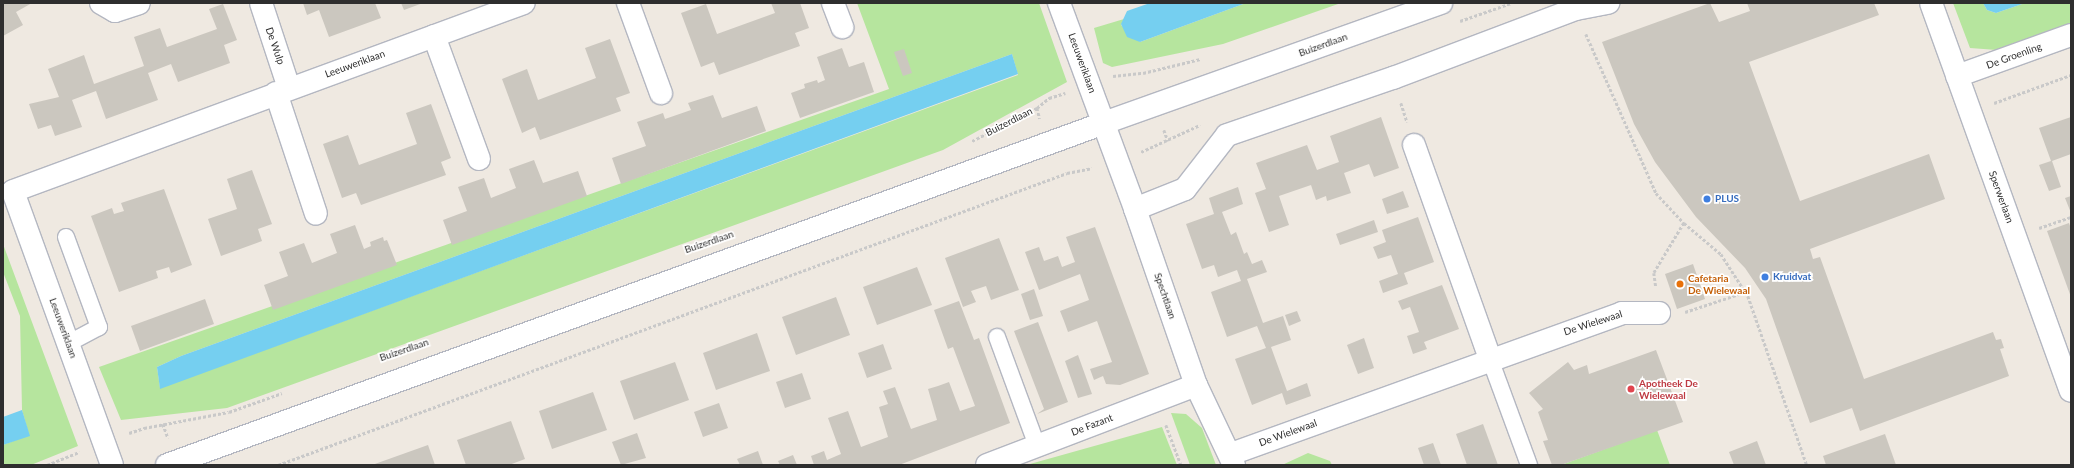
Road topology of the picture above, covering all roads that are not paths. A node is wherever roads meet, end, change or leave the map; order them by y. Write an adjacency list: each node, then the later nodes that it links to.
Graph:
1 (101, 3): 2 (street)
2 (139, 3)
3 (261, 3): 15 (street, De Wulp)
4 (524, 3): 13 (street, Leeuweriklaan)
5 (628, 3): 16 (street)
6 (833, 3): 11 (street)
7 (1059, 3): 17 (street, Leeuweriklaan)
8 (1441, 3): 17 (street, Buizerdlaan)
9 (1608, 3): 21 (street)
10 (1931, 3): 14 (street, Sperwerlaan)
11 (842, 27)
12 (2071, 35): 14 (street, De Groenling)
13 (434, 36): 15 (street, Leeuweriklaan); 19 (street)
14 (1957, 76): 27 (street, Sperwerlaan)
15 (283, 90): 20 (street, Leeuweriklaan); 22 (street)
16 (661, 93)
17 (1104, 123): 21 (street, Spechtlaan); 34 (street, Buizerdlaan)
18 (1414, 145): 28 (street)
19 (479, 159)
20 (8, 193): 26 (street, Leeuweriklaan)
21 (1136, 209): 29 (street, Spechtlaan)
22 (316, 214)
23 (66, 237): 26 (lane)
24 (1659, 314): 28 (street, De Wielewaal)
25 (997, 337): 31 (lane)
26 (69, 343): 33 (street, Leeuweriklaan)
27 (2065, 356): 30 (street, Sperwerlaan)
28 (1490, 359): 32 (street, De Wielewaal); 36 (lane)
29 (1196, 385): 31 (street, De Fazant); 32 (street, Spechtlaan)
30 (2071, 391)
31 (1037, 446): 35 (street, De Fazant)
32 (1233, 460)
33 (112, 465)
34 (167, 465)
35 (987, 465)
36 (1529, 465)

